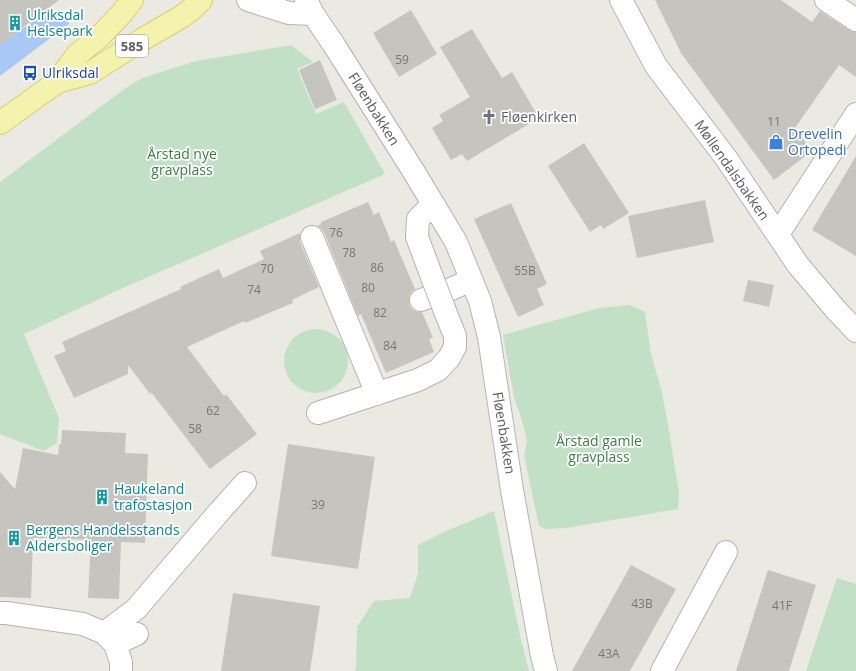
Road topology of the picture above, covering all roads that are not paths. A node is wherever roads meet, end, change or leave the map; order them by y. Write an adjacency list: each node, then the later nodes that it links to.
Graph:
1 (132, 0): 8 (main road, 585)
2 (201, 0): 8 (main road, 585)
3 (248, 0): 6 (street, Fløenbakken)
4 (621, 0): 12 (street, Møllendalsbakken)
5 (826, 0): 7 (street)
6 (309, 7): 11 (street, Fløenbakken)
7 (856, 20)
8 (57, 82): 10 (main road, 585)
9 (856, 114): 12 (street)
10 (0, 123)
11 (433, 204): 14 (street, Fløenbakken); 17 (street, bridge)
12 (778, 234): 16 (street, Møllendalsbakken)
13 (312, 237): 17 (street)
14 (472, 280): 15 (street); 25 (street, Fløenbakken)
15 (421, 300)
16 (854, 324)
17 (377, 394): 18 (street)
18 (318, 413)
19 (245, 483): 23 (street)
20 (726, 552): 26 (street)
21 (0, 613): 23 (street)
22 (137, 634): 23 (street)
23 (110, 638): 24 (street)
24 (121, 671)
25 (546, 671)
26 (662, 671)

